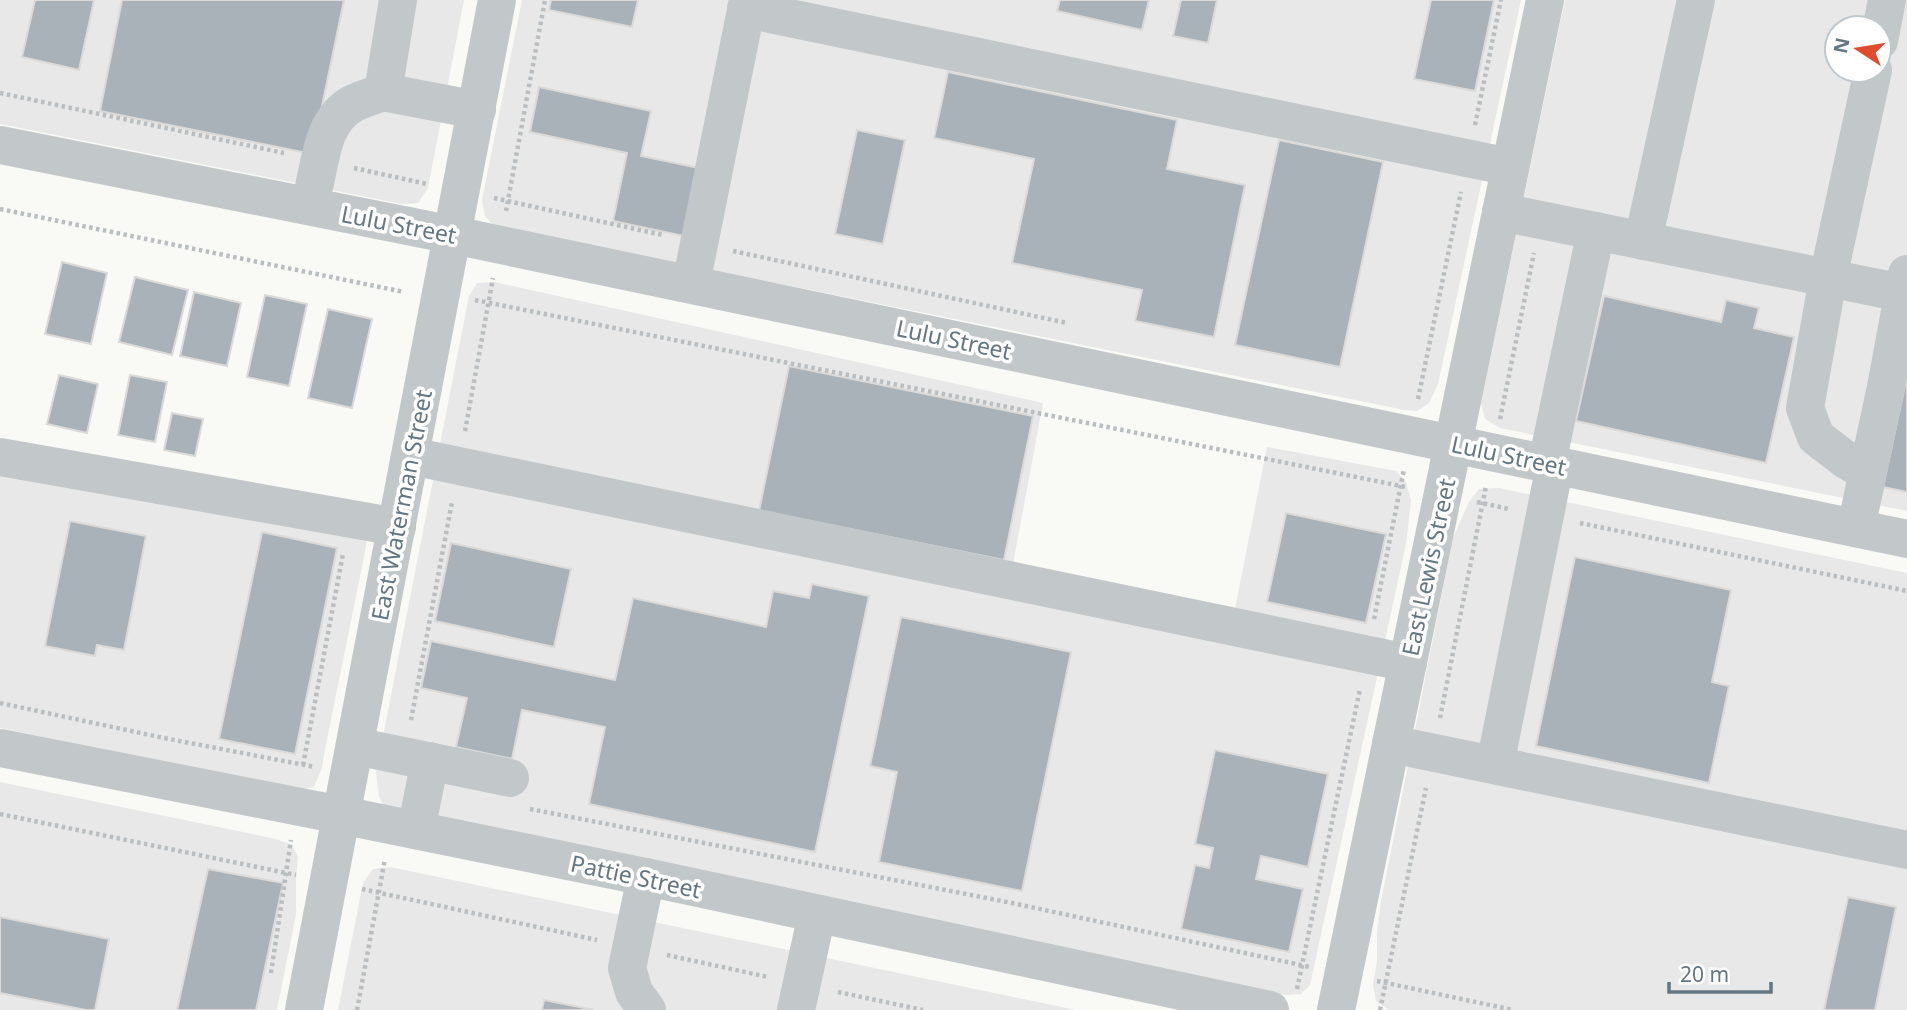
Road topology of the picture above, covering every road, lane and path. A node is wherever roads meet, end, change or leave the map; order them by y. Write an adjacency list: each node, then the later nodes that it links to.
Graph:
1 (398, 0): 9 (street)
2 (497, 0): 11 (street, East Waterman Street)
3 (545, 0): 17 (path)
4 (1501, 0): 13 (path)
5 (1545, 0): 14 (street, East Lewis Street)
6 (1696, 0): 23 (street)
7 (747, 4): 13 (street); 24 (street)
8 (1870, 84): 26 (street)
9 (383, 92): 11 (street); 15 (street)
10 (0, 93): 15 (path)
11 (477, 110): 16 (street, East Waterman Street)
12 (0, 145): 22 (street, Lulu Street)
13 (1468, 159): 14 (street); 33 (path)
14 (1510, 167): 19 (street, East Lewis Street)
15 (317, 174): 16 (path)
16 (461, 191): 17 (path); 22 (street, East Waterman Street)
17 (508, 201): 24 (path); 25 (path)
18 (0, 209): 29 (path)
19 (1501, 212): 20 (street); 34 (street, East Lewis Street)
20 (1540, 220): 21 (street); 35 (path)
21 (1596, 231): 23 (street); 38 (street)
22 (453, 235): 25 (street, Lulu Street); 29 (street, East Waterman Street)
23 (1643, 241): 26 (street)
24 (699, 243): 27 (street); 31 (path)
25 (499, 244): 27 (street, Lulu Street); 30 (path)
26 (1828, 278): 28 (street); 40 (street)
27 (691, 284): 33 (street, Lulu Street)
28 (1906, 287): 40 (street)
29 (441, 296): 30 (path); 36 (street, East Waterman Street)
30 (489, 302): 39 (path); 41 (path)
31 (1078, 325)
32 (1410, 397): 33 (path)
33 (1415, 416): 34 (street, Lulu Street); 34 (path); 41 (path)
34 (1457, 425): 35 (street, Lulu Street); 35 (path); 42 (street, East Lewis Street)
35 (1497, 434): 38 (street, Lulu Street); 43 (path)
36 (411, 456): 39 (street); 46 (street, East Waterman Street)
37 (0, 457): 45 (street)
38 (1551, 464): 44 (street); 47 (street, Lulu Street)
39 (458, 465): 50 (street); 56 (path)
40 (1867, 472): 47 (street)
41 (1401, 486): 42 (path); 50 (path)
42 (1443, 495): 43 (path); 51 (street, East Lewis Street)
43 (1483, 503): 44 (path); 55 (path)
44 (1545, 516): 49 (path); 59 (street)
45 (350, 519): 46 (street); 58 (path)
46 (397, 527): 57 (street, East Waterman Street)
47 (1856, 528): 48 (street, Lulu Street)
48 (1907, 538)
49 (1907, 591)
50 (1367, 654): 51 (street); 72 (path)
51 (1408, 663): 53 (street, East Lewis Street)
52 (0, 703): 58 (path)
53 (1391, 744): 55 (street); 75 (street, East Lewis Street)
54 (0, 748): 61 (street, Pattie Street)
55 (1433, 752): 59 (street); 74 (path)
56 (417, 759): 57 (street); 60 (street); 64 (street)
57 (352, 760): 58 (path); 63 (street, East Waterman Street)
58 (303, 765): 61 (path)
59 (1495, 765): 65 (street)
60 (515, 793): 72 (path)
61 (297, 806): 63 (street, Pattie Street); 66 (path)
62 (0, 814): 66 (path)
63 (341, 815): 64 (street, Pattie Street); 68 (street, East Waterman Street)
64 (404, 828): 67 (street, Pattie Street); 69 (path)
65 (1907, 850)
66 (286, 873): 68 (path); 73 (path)
67 (646, 877): 70 (street, Pattie Street); 71 (street)
68 (328, 882): 69 (path); 78 (street, East Waterman Street)
69 (379, 893): 71 (path); 79 (path)
70 (817, 914): 76 (street); 77 (street, Pattie Street)
71 (631, 947): 76 (path); 80 (street)
72 (1302, 965): 75 (path); 77 (path)
73 (269, 983)
74 (1385, 983): 75 (path); 82 (path); 83 (path)
75 (1340, 992)
76 (799, 997): 81 (path)
77 (1282, 1004)
78 (304, 1010)
79 (357, 1010)
80 (647, 1010)
81 (923, 1010)
82 (1380, 1010)
83 (1513, 1010)

